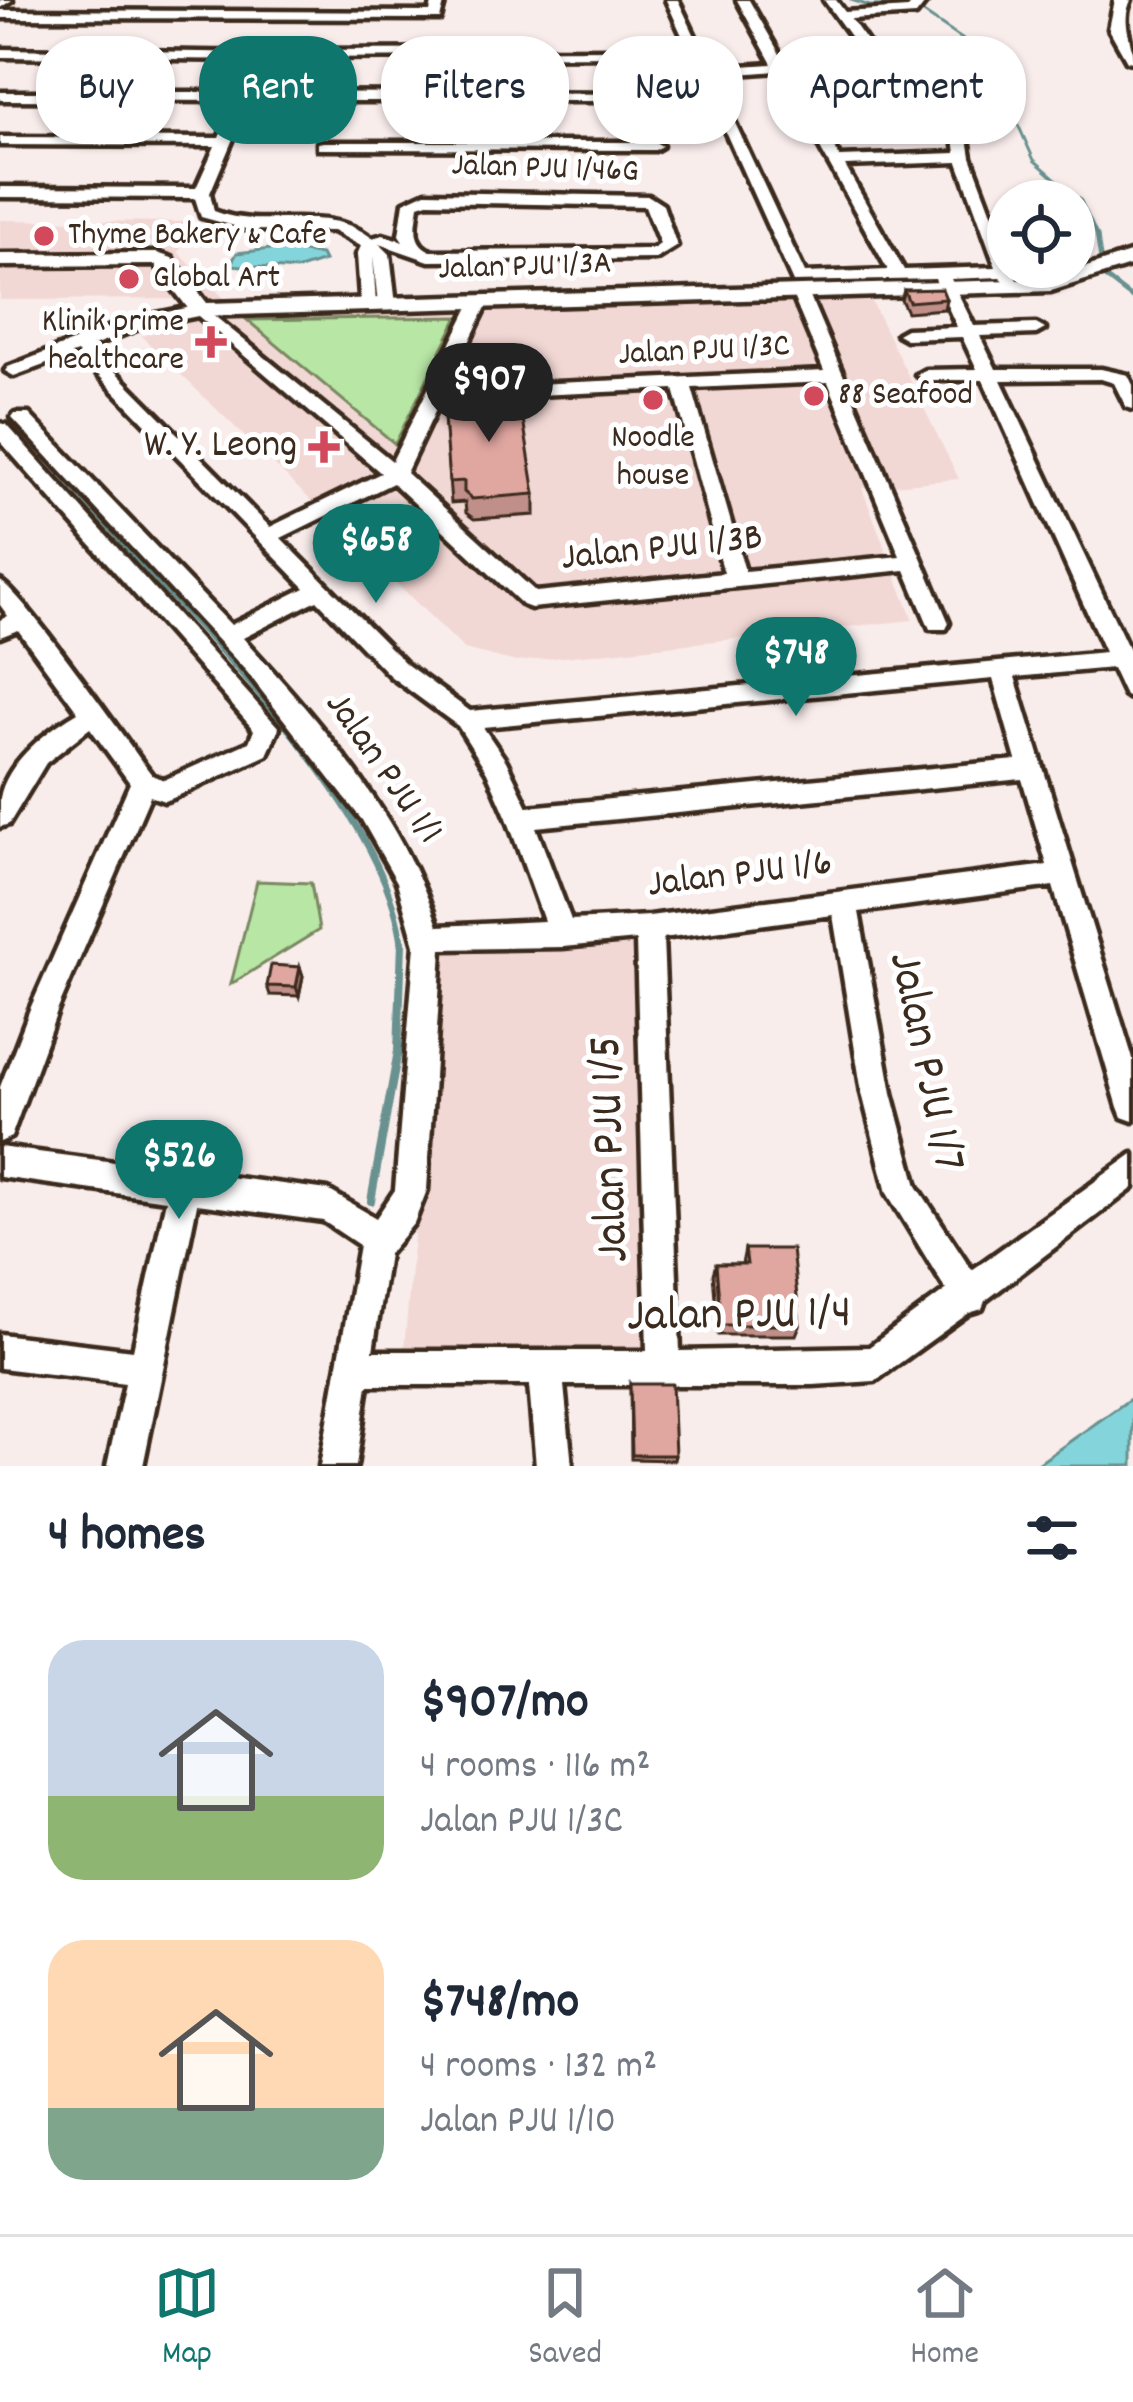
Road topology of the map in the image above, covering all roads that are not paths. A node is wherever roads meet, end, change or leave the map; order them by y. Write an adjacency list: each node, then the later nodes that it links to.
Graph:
1 (23, 0): 10 (street)
2 (114, 0): 11 (street)
3 (241, 0): 12 (street)
4 (439, 0): 12 (street)
5 (672, 0): 14 (street)
6 (743, 0): 16 (street)
7 (830, 0): 13 (street)
8 (1123, 0): 21 (main road)
9 (917, 1): 13 (street)
10 (2, 8): 11 (street)
11 (96, 14): 12 (street)
12 (234, 15)
13 (844, 16): 15 (street)
14 (690, 36)
15 (857, 36)
16 (767, 41)
17 (0, 53): 19 (street)
18 (593, 53): 20 (street)
19 (199, 54)
20 (357, 54)
21 (1133, 56)
22 (0, 96): 23 (street)
23 (199, 96)
24 (357, 96): 25 (street)
25 (593, 97)
26 (0, 141): 27 (street)
27 (199, 142)
28 (225, 144): 37 (street)
29 (739, 144): 49 (street)
30 (826, 144): 35 (street)
31 (962, 144): 34 (street)
32 (322, 146): 33 (street)
33 (656, 146)
34 (964, 157): 35 (street); 38 (street)
35 (836, 162): 45 (street)
36 (0, 192): 37 (street)
37 (202, 193): 40 (street)
38 (987, 221)
39 (409, 223): 40 (street); 41 (street, Jalan PJU 1/46G); 41 (street, Jalan PJU 1/46G)
40 (377, 242): 41 (street); 51 (street)
41 (418, 253)
42 (1126, 255): 44 (main road)
43 (0, 260): 52 (main road)
44 (1095, 266)
45 (899, 275): 47 (street); 49 (street)
46 (987, 278): 47 (main road)
47 (944, 282): 48 (main road); 49 (main road, Jalan PJU 1/3A); 54 (street)
48 (987, 283)
49 (804, 287): 50 (main road, Jalan PJU 1/3A); 60 (street)
50 (479, 303): 51 (main road, Jalan PJU 1/3A); 62 (street)
51 (377, 305): 52 (main road, Jalan PJU 1/3A)
52 (201, 310): 56 (street); 65 (street, Jalan PJU 1/3B)
53 (1036, 328): 54 (street)
54 (968, 332): 55 (street); 58 (street)
55 (905, 334)
56 (80, 345): 57 (street); 66 (street)
57 (14, 371)
58 (989, 373): 59 (street); 63 (street); 74 (street)
59 (925, 375)
60 (833, 376): 61 (street, Jalan PJU 1/3C); 67 (street)
61 (682, 384): 62 (street, Jalan PJU 1/3C); 68 (street)
62 (434, 394): 65 (street)
63 (1133, 403)
64 (9, 437): 73 (street, Jalan PJU 1/1); 80 (street, Jalan PJU 1/1)
65 (394, 475): 66 (street); 68 (street, Jalan PJU 1/3B)
66 (271, 535): 70 (street)
67 (914, 562): 68 (street, Jalan PJU 1/3B); 72 (street)
68 (736, 578)
69 (0, 589): 71 (street)
70 (320, 590): 73 (street); 78 (street)
71 (11, 623): 77 (street)
72 (938, 623)
73 (226, 637): 87 (street, Jalan PJU 1/1)
74 (1122, 659): 75 (street); 76 (street)
75 (1001, 670): 78 (street); 79 (street)
76 (1133, 690)
77 (95, 714): 80 (street); 81 (street)
78 (466, 720): 82 (street)
79 (1033, 768): 82 (street); 83 (street)
80 (153, 786): 89 (street)
81 (0, 817)
82 (520, 818): 86 (street)
83 (1062, 874): 84 (street, Jalan PJU 1/6); 88 (street)
84 (844, 902): 85 (street, Jalan PJU 1/6); 94 (street, Jalan PJU 1/7)
85 (649, 928): 86 (street, Jalan PJU 1/6); 97 (street, Jalan PJU 1/5)
86 (563, 934): 87 (street, Jalan PJU 1/6)
87 (428, 938): 93 (street, Jalan PJU 1/1)
88 (1133, 1106)
89 (0, 1127)
90 (0, 1162): 92 (street)
91 (1133, 1169): 94 (street, Jalan PJU 1/4)
92 (184, 1189): 93 (street); 99 (street)
93 (377, 1238): 98 (street, Jalan PJU 1/1)
94 (970, 1297): 97 (street, Jalan PJU 1/4)
95 (0, 1352): 99 (street)
96 (545, 1367): 97 (street, Jalan PJU 1/4); 98 (street, Jalan PJU 1/4); 102 (street)
97 (664, 1367)
98 (353, 1368): 101 (street, Jalan PJU 1/1)
99 (146, 1369): 100 (street)
100 (125, 1466)
101 (338, 1466)
102 (554, 1466)

